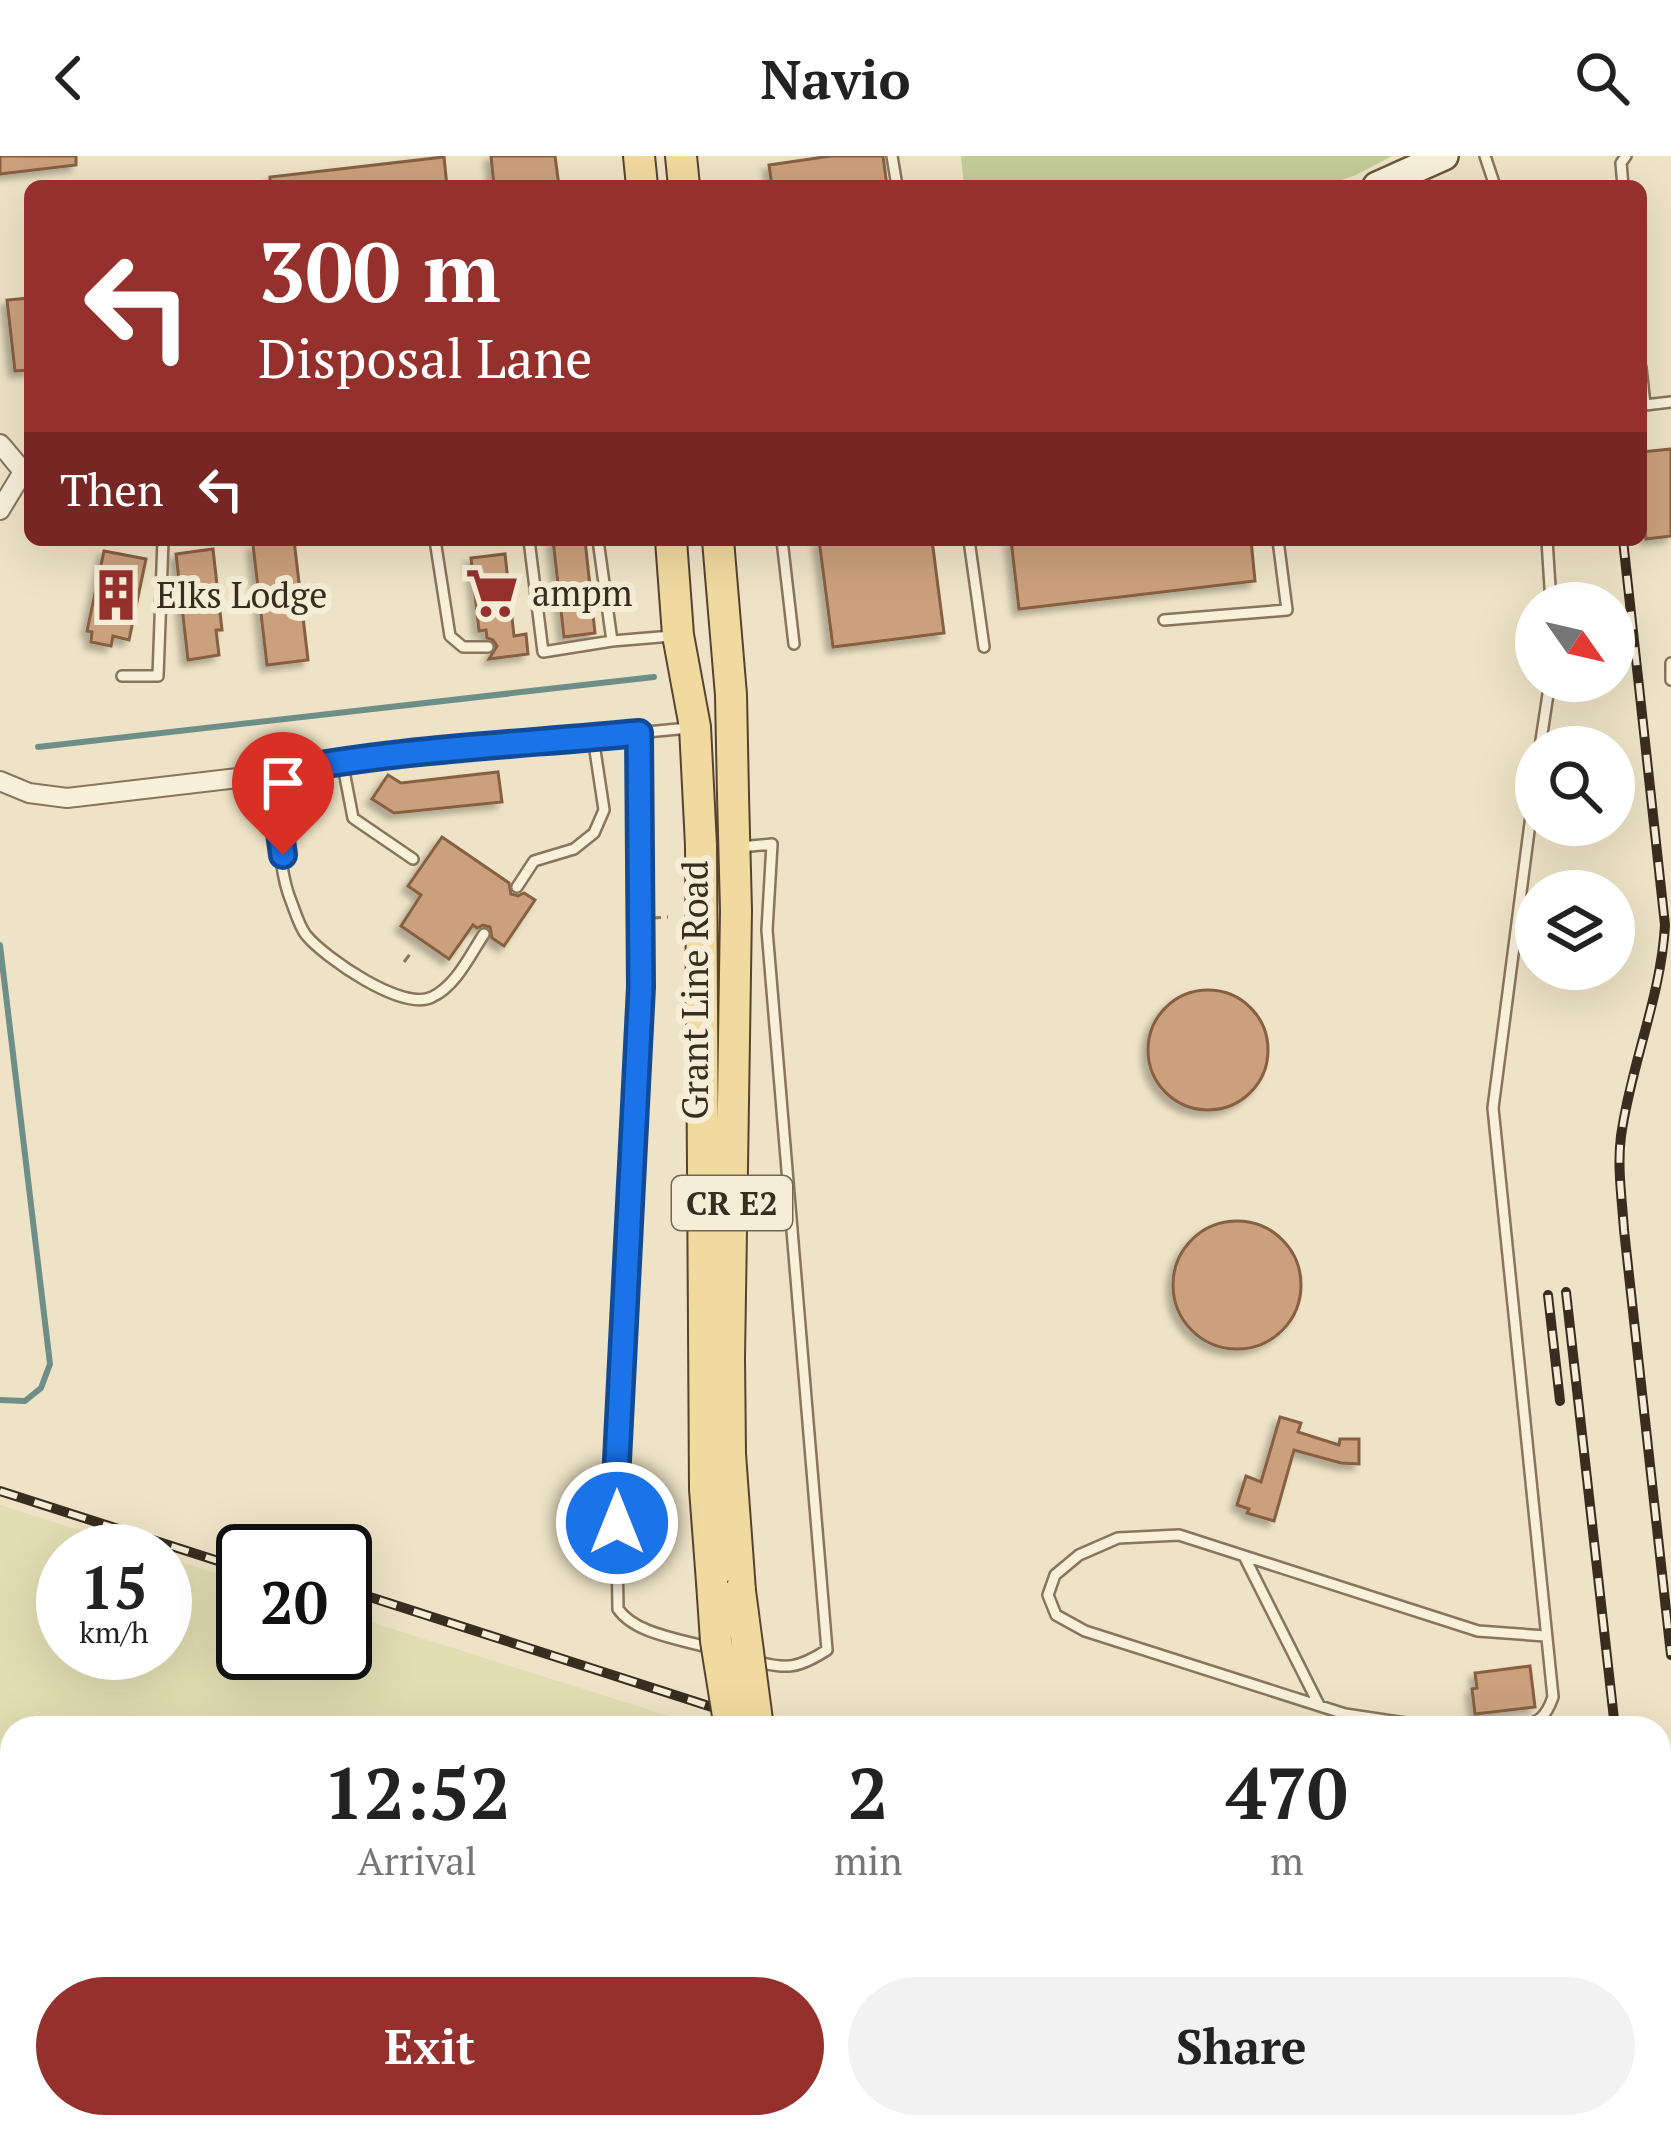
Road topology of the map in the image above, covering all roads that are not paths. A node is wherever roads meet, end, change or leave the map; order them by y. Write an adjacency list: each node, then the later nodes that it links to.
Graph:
1 (1444, 156): 2 (main road)
2 (1391, 180)
3 (0, 444): 4 (street)
4 (24, 469)
5 (24, 477): 6 (street)
6 (0, 510)
7 (163, 546): 27 (lane)
8 (436, 546): 24 (lane)
9 (530, 546): 20 (lane)
10 (599, 546): 22 (lane)
11 (671, 546): 19 (main road, Grant Line Road / CR E2)
12 (719, 546): 36 (main road, Grant Line Road / CR E2)
13 (783, 546): 23 (lane)
14 (970, 546): 25 (lane)
15 (1278, 546): 18 (lane)
16 (1547, 546): 17 (lane)
17 (1550, 582)
18 (1164, 620)
19 (678, 635): 22 (lane); 29 (main road, Grant Line Road / CR E2)
20 (541, 639): 21 (lane); 22 (lane)
21 (526, 641)
22 (612, 641)
23 (794, 644)
24 (488, 646)
25 (984, 647)
26 (1671, 663): 28 (lane)
27 (122, 676)
28 (1671, 680)
29 (695, 728): 30 (lane); 41 (main road, Grant Line Road / CR E2)
30 (639, 733): 31 (lane); 43 (lane)
31 (593, 736): 32 (lane); 38 (lane)
32 (342, 761): 33 (lane); 37 (lane)
33 (272, 774): 34 (street); 39 (lane)
34 (0, 781)
35 (1527, 846): 42 (lane)
36 (734, 848): 41 (main road, Grant Line Road / CR E2); 44 (lane)
37 (413, 859)
38 (517, 886)
39 (484, 934)
40 (1244, 1556): 42 (lane); 45 (lane); 45 (lane)
41 (726, 1587): 46 (main road, Grant Line Road / CR E2, bridge); 47 (main road, Grant Line Road / CR E2, bridge)
42 (1545, 1636): 49 (lane)
43 (721, 1651)
44 (740, 1657)
45 (1318, 1706): 48 (lane)
46 (728, 1716)
47 (755, 1716)
48 (1358, 1716)
49 (1545, 1716)

